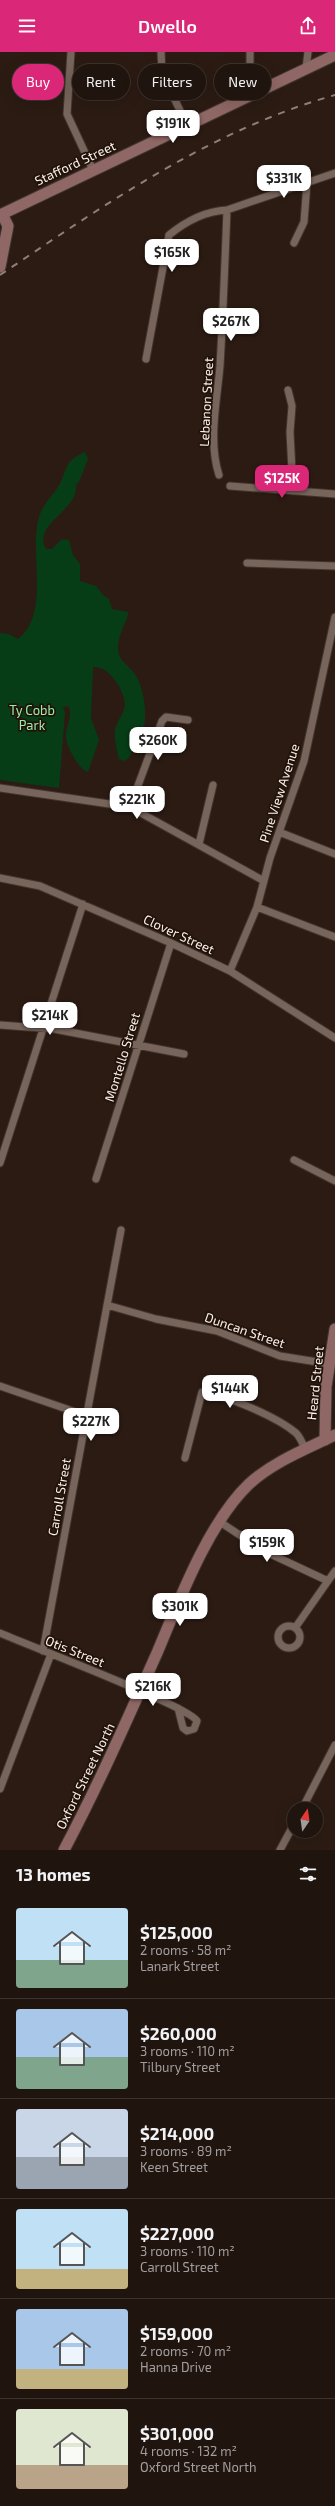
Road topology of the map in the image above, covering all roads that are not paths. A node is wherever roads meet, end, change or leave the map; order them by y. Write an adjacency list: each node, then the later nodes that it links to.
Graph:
1 (71, 52): 11 (street)
2 (161, 52): 10 (street)
3 (250, 52): 6 (street)
4 (308, 52): 7 (street)
5 (335, 55): 7 (street, Stafford Street)
6 (250, 64)
7 (306, 68): 8 (street, Stafford Street)
8 (271, 85)
9 (239, 100): 10 (street, Stafford Street)
10 (186, 125): 11 (street, Stafford Street)
11 (93, 170): 15 (street, Stafford Street)
12 (335, 173): 13 (street)
13 (307, 183): 14 (street); 16 (street)
14 (226, 210): 18 (street); 20 (street, Lebanon Street)
15 (0, 215): 17 (street)
16 (294, 243)
17 (0, 259)
18 (146, 359)
19 (288, 390): 22 (street)
20 (220, 475)
21 (230, 486): 22 (street)
22 (293, 491): 23 (street)
23 (335, 494)
24 (247, 563): 25 (street)
25 (335, 566)
26 (335, 617): 31 (street, Pine View Avenue)
27 (188, 720): 30 (street)
28 (213, 786): 32 (street)
29 (0, 788): 30 (street)
30 (130, 807): 32 (street)
31 (279, 832): 33 (street); 35 (street, Pine View Avenue)
32 (199, 844): 35 (street)
33 (335, 854)
34 (0, 878): 36 (street, Clover Street)
35 (264, 881): 37 (street, Pine View Avenue)
36 (83, 904): 39 (street, Clover Street); 42 (street)
37 (257, 907): 38 (street); 40 (street, Pine View Avenue)
38 (335, 937)
39 (171, 943): 40 (street, Clover Street); 44 (street, Montello Street)
40 (230, 971): 43 (street, Clover Street)
41 (0, 1025): 42 (street)
42 (42, 1027): 44 (street); 47 (street)
43 (335, 1038)
44 (139, 1046): 45 (street); 48 (street, Montello Street)
45 (184, 1054)
46 (294, 1160): 49 (street)
47 (0, 1163)
48 (96, 1179)
49 (335, 1181)
50 (121, 1230): 51 (street, Carroll Street)
51 (107, 1305): 53 (street, Duncan Street); 55 (street, Carroll Street)
52 (335, 1329): 53 (street, Heard Street)
53 (330, 1364): 57 (street, Heard Street)
54 (0, 1386): 55 (street)
55 (87, 1416): 65 (street, Carroll Street)
56 (335, 1435): 57 (street, Oxford Street North)
57 (325, 1440): 58 (street, Oxford Street North)
58 (305, 1449): 59 (street); 60 (street, Oxford Street North)
59 (185, 1458)
60 (220, 1522): 62 (street); 67 (street, Oxford Street North)
61 (335, 1571): 62 (street)
62 (328, 1581): 63 (street)
63 (295, 1628)
64 (0, 1633): 65 (street, Otis Street)
65 (43, 1651): 66 (street, Otis Street)
66 (51, 1654): 67 (street, Otis Street); 70 (street)
67 (140, 1691): 68 (street, Otis Street); 73 (street, Oxford Street North)
68 (178, 1708)
69 (335, 1745): 71 (street)
70 (0, 1789)
71 (306, 1802)
72 (287, 1837): 74 (street)
73 (64, 1850)
74 (280, 1850)

